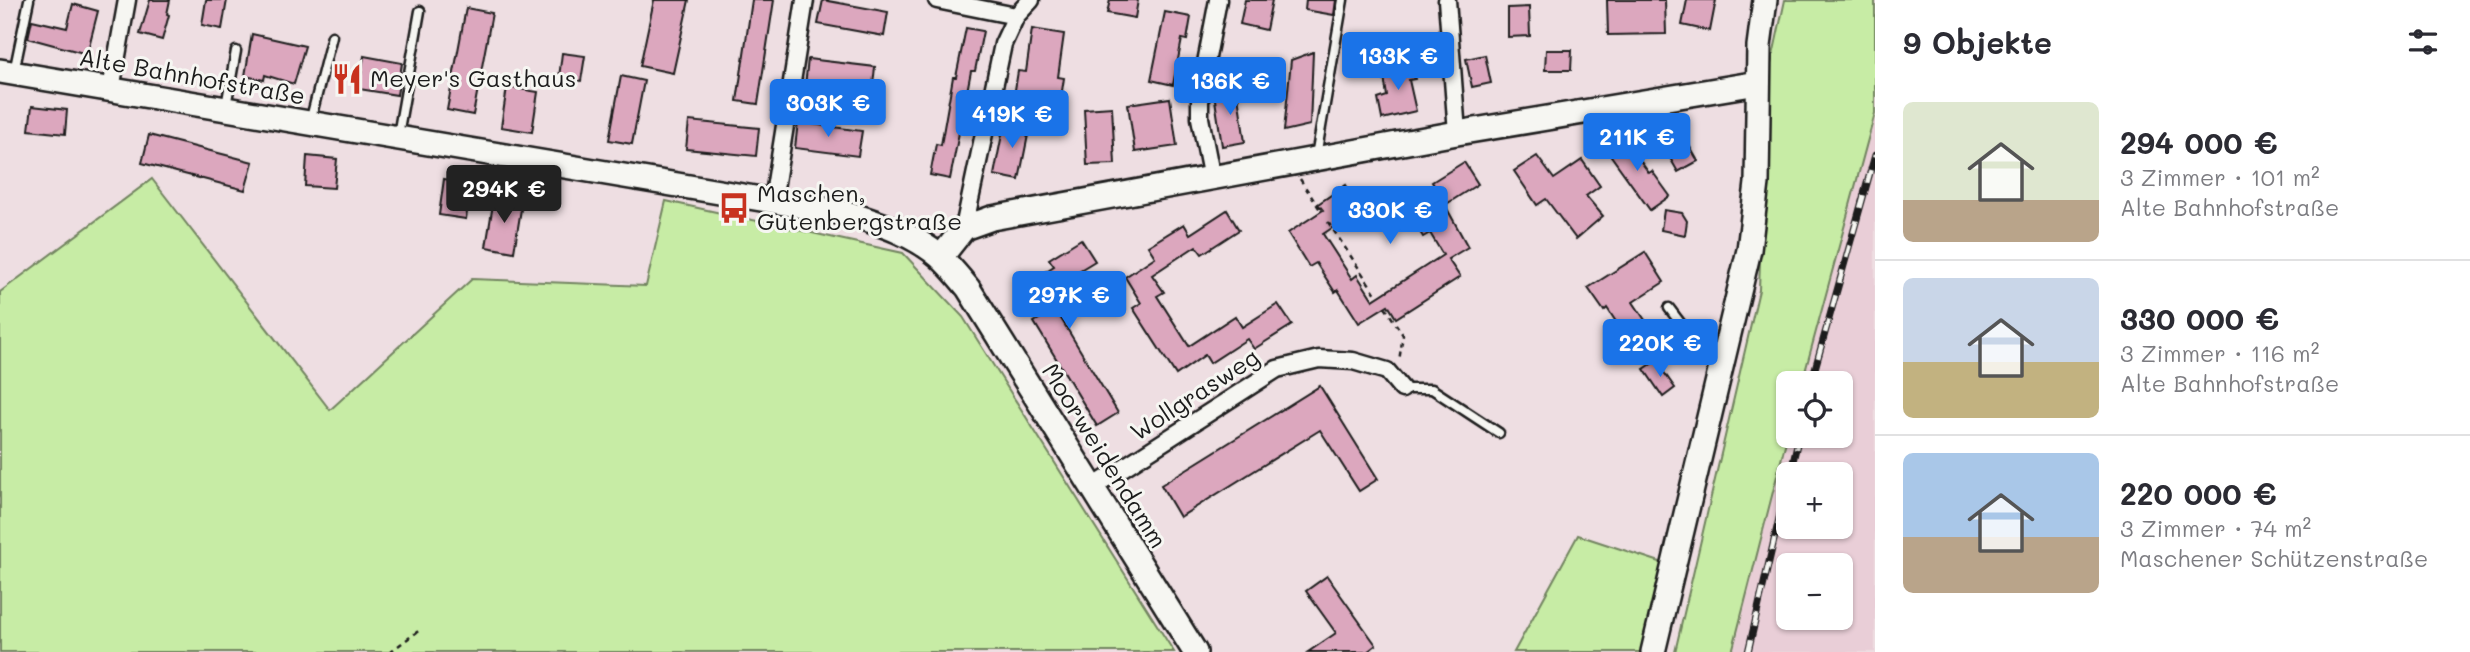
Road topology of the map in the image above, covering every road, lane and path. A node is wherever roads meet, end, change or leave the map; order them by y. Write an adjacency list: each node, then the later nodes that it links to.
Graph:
1 (29, 0): 14 (lane)
2 (127, 0): 16 (street)
3 (804, 0): 24 (street)
4 (937, 0): 11 (street)
5 (1031, 0): 11 (street)
6 (1218, 0): 23 (street)
7 (1343, 0): 21 (lane)
8 (1447, 0): 19 (street)
9 (1765, 0): 15 (street)
10 (419, 10): 20 (lane)
11 (1016, 16): 27 (street)
12 (332, 36): 18 (lane)
13 (236, 51): 17 (lane)
14 (7, 72): 16 (street, Alte Bahnhofstraße)
15 (1758, 83): 19 (street); 32 (street)
16 (111, 89): 17 (street, Alte Bahnhofstraße)
17 (226, 110): 18 (street, Alte Bahnhofstraße)
18 (310, 125): 20 (street, Alte Bahnhofstraße)
19 (1457, 133): 21 (street)
20 (397, 139): 24 (street, Alte Bahnhofstraße)
21 (1316, 159): 22 (street)
22 (1290, 164): 23 (street); 25 (path)
23 (1212, 178): 27 (street)
24 (773, 201): 28 (street, Alte Bahnhofstraße)
25 (1321, 211)
26 (1328, 222): 29 (path)
27 (964, 228): 28 (street)
28 (941, 257): 36 (street, Moorweidendamm)
29 (1378, 297)
30 (1384, 307): 33 (path)
31 (1669, 308): 32 (lane)
32 (1722, 366): 40 (street)
33 (1387, 371): 34 (street); 36 (street, Wollgrasweg)
34 (1402, 389): 35 (lane)
35 (1499, 433)
36 (1093, 488): 39 (street, Moorweidendamm)
37 (421, 629): 38 (path)
38 (390, 652)
39 (1195, 652)
40 (1653, 652)

